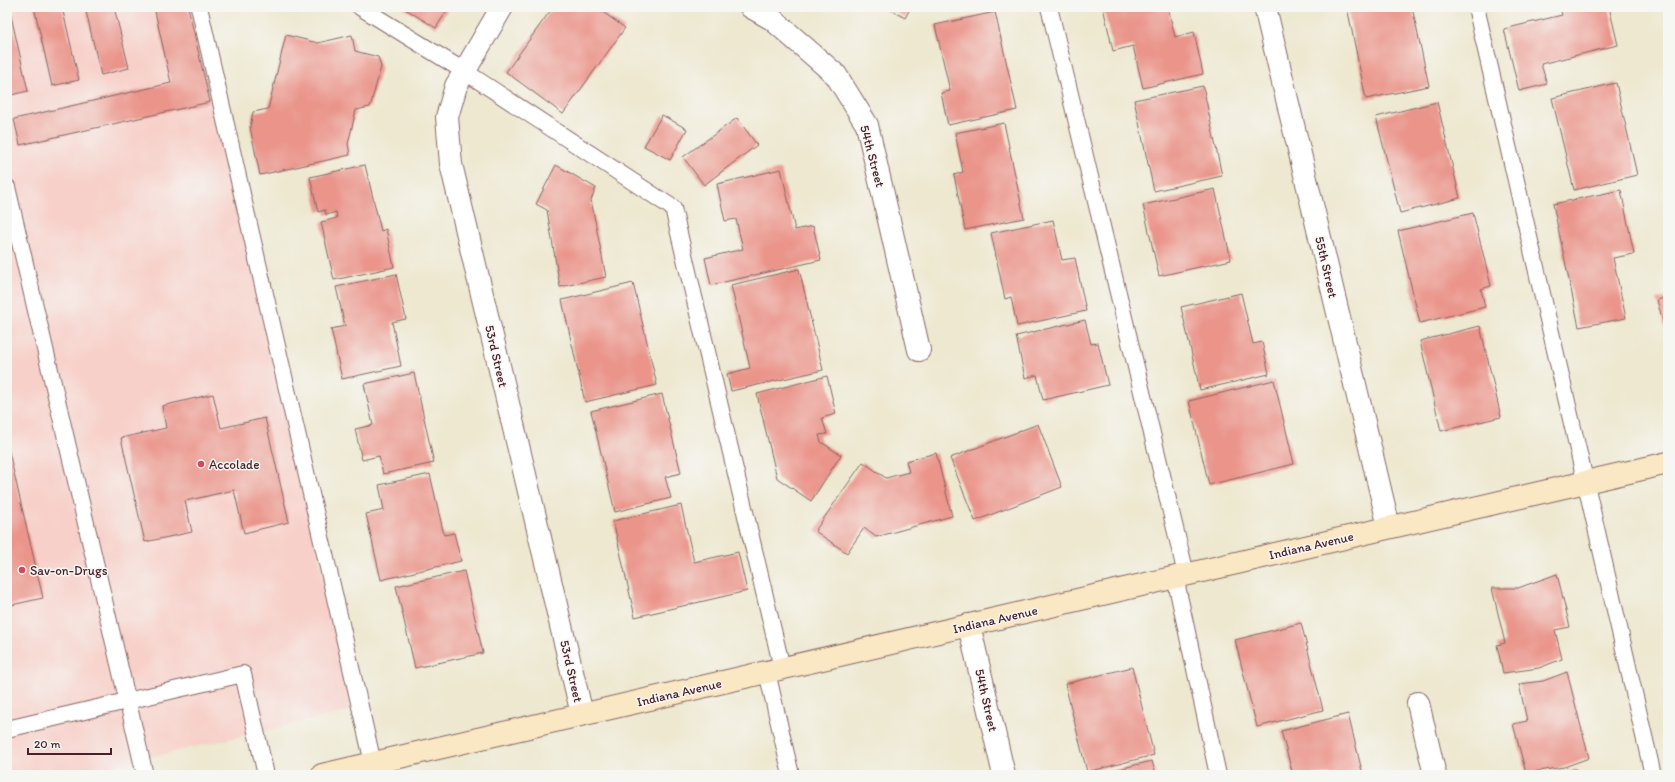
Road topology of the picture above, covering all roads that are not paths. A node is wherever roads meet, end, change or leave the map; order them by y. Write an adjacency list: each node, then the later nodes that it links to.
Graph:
1 (199, 7): 21 (lane)
2 (360, 7): 8 (lane)
3 (502, 7): 8 (street, 53rd Street)
4 (752, 7): 10 (street, 54th Street)
5 (1050, 7): 14 (lane)
6 (1265, 7): 13 (street, 55th Street)
7 (1476, 7): 12 (lane)
8 (464, 71): 16 (lane); 19 (street, 53rd Street)
9 (7, 187): 17 (lane)
10 (919, 350)
11 (1668, 463): 12 (main road, Indiana Avenue)
12 (1586, 482): 13 (main road, Indiana Avenue); 30 (lane)
13 (1389, 527): 14 (main road, Indiana Avenue)
14 (1180, 576): 15 (main road, Indiana Avenue); 28 (lane)
15 (969, 624): 16 (main road, Indiana Avenue); 27 (street, 54th Street)
16 (775, 670): 19 (main road, Indiana Avenue); 26 (lane)
17 (128, 701): 20 (lane); 23 (lane); 24 (lane)
18 (1418, 703): 29 (street)
19 (582, 714): 21 (main road, Indiana Avenue)
20 (7, 728)
21 (373, 763): 22 (main road, Indiana Avenue)
22 (352, 772): 25 (main road, Indiana Avenue)
23 (145, 775)
24 (266, 775)
25 (322, 775)
26 (791, 775)
27 (1004, 775)
28 (1218, 775)
29 (1435, 775)
30 (1653, 775)

